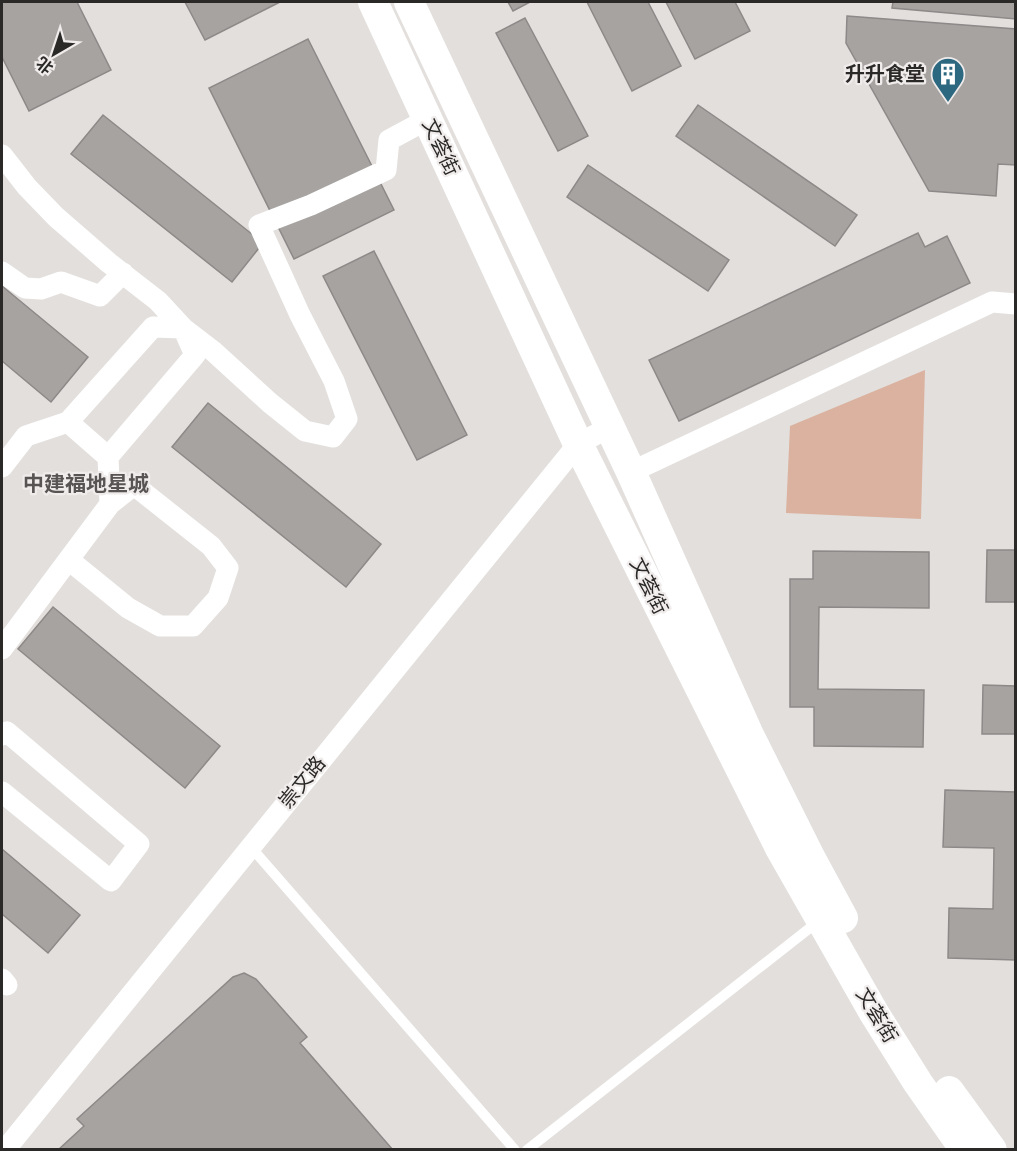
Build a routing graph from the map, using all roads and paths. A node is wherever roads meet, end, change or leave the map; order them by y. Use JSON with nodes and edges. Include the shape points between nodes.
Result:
{"nodes":[{"id":1,"x":373,"y":2,"type":"edge"},
{"id":2,"x":409,"y":2,"type":"edge"},
{"id":3,"x":428,"y":119,"type":"junction"},
{"id":4,"x":2,"y":155,"type":"edge"},
{"id":5,"x":2,"y":272,"type":"edge"},
{"id":6,"x":123,"y":273,"type":"junction"},
{"id":7,"x":1016,"y":304,"type":"edge"},
{"id":8,"x":183,"y":328,"type":"junction"},
{"id":9,"x":68,"y":422,"type":"junction"},
{"id":10,"x":610,"y":427,"type":"junction"},
{"id":11,"x":578,"y":444,"type":"junction"},
{"id":12,"x":108,"y":457,"type":"junction"},
{"id":13,"x":2,"y":467,"type":"edge"},
{"id":14,"x":632,"y":472,"type":"junction"},
{"id":15,"x":111,"y":504,"type":"junction"},
{"id":16,"x":69,"y":560,"type":"junction"},
{"id":17,"x":2,"y":649,"type":"edge"},
{"id":18,"x":2,"y":735,"type":"edge"},
{"id":19,"x":2,"y":792,"type":"edge"},
{"id":20,"x":250,"y":846,"type":"junction"},
{"id":21,"x":820,"y":919,"type":"junction"},
{"id":22,"x":5,"y":1149,"type":"edge"},
{"id":23,"x":515,"y":1149,"type":"edge"},
{"id":24,"x":527,"y":1149,"type":"edge"},
{"id":25,"x":964,"y":1149,"type":"edge"},
{"id":26,"x":992,"y":1149,"type":"edge"}],
"edges":[{"from":1,"to":3,"type":"main road","name":"文荟街"},
{"from":2,"to":10,"type":"main road","name":"文荟街"},
{"from":3,"to":8,"type":"street","via":[[389,140],[386,170],[259,225],[334,381],[346,419],[333,437],[305,431]]},
{"from":3,"to":11,"type":"main road","name":"文荟街"},
{"from":4,"to":6,"type":"street","via":[[56,218]]},
{"from":5,"to":6,"type":"street","via":[[25,288],[41,289],[61,282],[100,296]]},
{"from":6,"to":8,"type":"street","via":[[158,301]]},
{"from":7,"to":14,"type":"street","via":[[992,302]]},
{"from":8,"to":9,"type":"street","via":[[153,327]]},
{"from":8,"to":12,"type":"street","via":[[195,355]]},
{"from":9,"to":12,"type":"street"},
{"from":9,"to":13,"type":"street","via":[[26,436]]},
{"from":10,"to":11,"type":"street","name":"崇文路"},
{"from":10,"to":14,"type":"main road","name":"文荟街"},
{"from":11,"to":20,"type":"street","name":"崇文路"},
{"from":11,"to":21,"type":"main road","name":"文荟街","via":[[780,848]]},
{"from":12,"to":15,"type":"street"},
{"from":14,"to":26,"type":"main road","name":"文荟街","via":[[748,733],[811,859],[879,984]]},
{"from":15,"to":16,"type":"street"},
{"from":15,"to":16,"type":"street","via":[[134,485],[211,546],[228,568],[218,598],[193,626],[160,626],[128,608]]},
{"from":16,"to":17,"type":"street"},
{"from":18,"to":19,"type":"street","via":[[7,732],[139,844],[111,882]]},
{"from":20,"to":22,"type":"street","name":"崇文路"},
{"from":20,"to":23,"type":"lane"},
{"from":21,"to":24,"type":"lane"},
{"from":21,"to":25,"type":"main road","name":"文荟街","via":[[880,1023]]}]}
